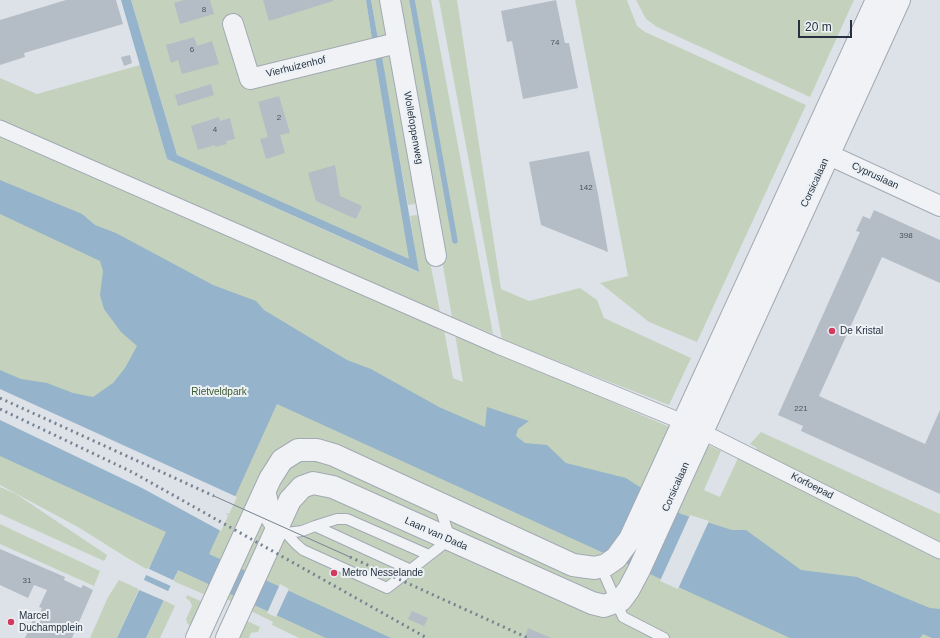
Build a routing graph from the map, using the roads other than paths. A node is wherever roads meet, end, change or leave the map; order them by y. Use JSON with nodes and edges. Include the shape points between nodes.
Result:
{"nodes":[{"id":1,"x":390,"y":0,"type":"edge"},
{"id":2,"x":878,"y":0,"type":"edge"},
{"id":3,"x":899,"y":0,"type":"edge"},
{"id":4,"x":233,"y":24,"type":"dead end"},
{"id":5,"x":385,"y":46,"type":"junction"},
{"id":6,"x":0,"y":128,"type":"edge"},
{"id":7,"x":819,"y":150,"type":"junction"},
{"id":8,"x":940,"y":206,"type":"edge"},
{"id":9,"x":436,"y":256,"type":"dead end"},
{"id":10,"x":692,"y":427,"type":"junction"},
{"id":11,"x":665,"y":486,"type":"junction"},
{"id":12,"x":265,"y":489,"type":"junction"},
{"id":13,"x":439,"y":504,"type":"junction"},
{"id":14,"x":315,"y":526,"type":"junction"},
{"id":15,"x":282,"y":531,"type":"junction"},
{"id":16,"x":450,"y":539,"type":"junction"},
{"id":17,"x":940,"y":551,"type":"edge"},
{"id":18,"x":429,"y":555,"type":"junction"},
{"id":19,"x":608,"y":563,"type":"junction"},
{"id":20,"x":411,"y":570,"type":"junction"},
{"id":21,"x":616,"y":602,"type":"junction"},
{"id":22,"x":196,"y":638,"type":"edge"},
{"id":23,"x":227,"y":638,"type":"edge"},
{"id":24,"x":664,"y":638,"type":"edge"}],
"edges":[{"from":1,"to":5,"type":"street","name":"Wollefoppenweg"},
{"from":2,"to":7,"type":"street","name":"Corsicalaan"},
{"from":3,"to":7,"type":"street","name":"Corsicalaan"},
{"from":4,"to":5,"type":"street","name":"Vierhuizenhof","via":[[250,79]]},
{"from":5,"to":9,"type":"street","name":"Wollefoppenweg"},
{"from":6,"to":10,"type":"street","name":"Korfoepad","via":[[498,346]]},
{"from":7,"to":8,"type":"street","name":"Cypruslaan"},
{"from":7,"to":10,"type":"street","name":"Corsicalaan"},
{"from":10,"to":11,"type":"street","name":"Corsicalaan"},
{"from":10,"to":17,"type":"street","name":"Korfoepad"},
{"from":11,"to":19,"type":"street","name":"Corsicalaan","via":[[626,546]]},
{"from":11,"to":21,"type":"street","name":"Corsicalaan","via":[[639,570],[625,595]]},
{"from":12,"to":13,"type":"street","via":[[282,460],[293,452],[310,450],[334,456]]},
{"from":12,"to":15,"type":"street","via":[[271,518]]},
{"from":12,"to":22,"type":"street"},
{"from":13,"to":16,"type":"lane"},
{"from":13,"to":19,"type":"street","via":[[573,565],[588,568]]},
{"from":14,"to":15,"type":"lane","via":[[302,531]]},
{"from":14,"to":18,"type":"lane","via":[[337,519],[347,519]]},
{"from":14,"to":20,"type":"lane"},
{"from":15,"to":16,"type":"street","name":"Laan van Dada","via":[[290,500],[297,490],[307,484],[319,483]]},
{"from":15,"to":20,"type":"lane","via":[[303,550],[387,588]]},
{"from":15,"to":23,"type":"street","name":"Laan van Dada","via":[[256,573]]},
{"from":16,"to":18,"type":"lane"},
{"from":16,"to":21,"type":"street","name":"Laan van Dada","via":[[592,603],[604,606]]},
{"from":18,"to":20,"type":"lane"},
{"from":19,"to":21,"type":"lane"},
{"from":21,"to":24,"type":"lane","via":[[625,619]]}]}
